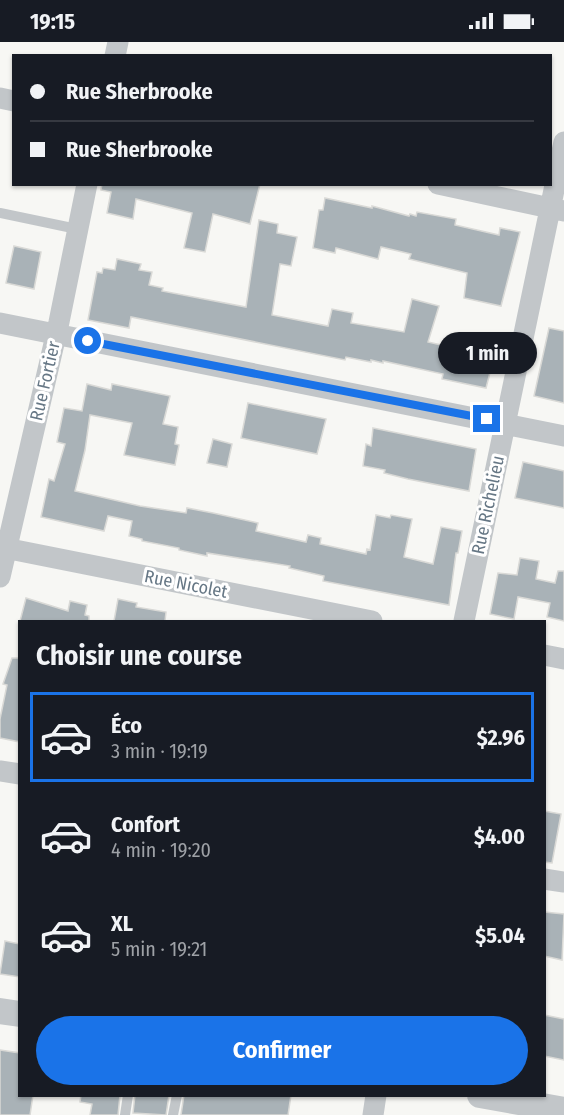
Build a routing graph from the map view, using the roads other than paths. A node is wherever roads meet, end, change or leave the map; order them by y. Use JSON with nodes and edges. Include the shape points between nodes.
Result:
{"nodes":[{"id":1,"x":564,"y":142,"type":"edge"},
{"id":2,"x":87,"y":186,"type":"edge"},
{"id":3,"x":448,"y":186,"type":"edge"},
{"id":4,"x":557,"y":209,"type":"edge"},
{"id":5,"x":0,"y":213,"type":"edge"},
{"id":6,"x":77,"y":229,"type":"junction"},
{"id":7,"x":0,"y":323,"type":"edge"},
{"id":8,"x":56,"y":334,"type":"junction"},
{"id":9,"x":504,"y":424,"type":"junction"},
{"id":10,"x":564,"y":436,"type":"edge"},
{"id":11,"x":3,"y":547,"type":"edge"},
{"id":12,"x":0,"y":577,"type":"edge"},
{"id":13,"x":367,"y":620,"type":"edge"},
{"id":14,"x":464,"y":620,"type":"edge"},
{"id":15,"x":546,"y":656,"type":"edge"},
{"id":16,"x":564,"y":659,"type":"edge"},
{"id":17,"x":0,"y":771,"type":"edge"},
{"id":18,"x":18,"y":774,"type":"edge"},
{"id":19,"x":546,"y":879,"type":"edge"},
{"id":20,"x":564,"y":882,"type":"edge"},
{"id":21,"x":0,"y":1011,"type":"edge"},
{"id":22,"x":18,"y":1014,"type":"edge"},
{"id":23,"x":128,"y":1097,"type":"edge"},
{"id":24,"x":177,"y":1097,"type":"edge"},
{"id":25,"x":376,"y":1097,"type":"edge"},
{"id":26,"x":491,"y":1097,"type":"edge"},
{"id":27,"x":564,"y":1110,"type":"edge"},
{"id":28,"x":125,"y":1115,"type":"edge"},
{"id":29,"x":173,"y":1115,"type":"edge"},
{"id":30,"x":373,"y":1115,"type":"edge"}],
"edges":[{"from":1,"to":4,"type":"street","name":"Rue Richelieu"},
{"from":2,"to":6,"type":"street","name":"Rue Fortier"},
{"from":3,"to":4,"type":"street"},
{"from":4,"to":9,"type":"street","name":"Rue Richelieu"},
{"from":5,"to":6,"type":"lane"},
{"from":6,"to":8,"type":"street","name":"Rue Fortier"},
{"from":7,"to":8,"type":"street"},
{"from":8,"to":9,"type":"street"},
{"from":8,"to":11,"type":"street","name":"Rue Fortier"},
{"from":9,"to":10,"type":"street"},
{"from":9,"to":14,"type":"street","name":"Rue Richelieu"},
{"from":11,"to":12,"type":"street","name":"Rue Fortier"},
{"from":11,"to":13,"type":"street","name":"Rue Nicolet"},
{"from":15,"to":16,"type":"street"},
{"from":17,"to":18,"type":"street"},
{"from":19,"to":20,"type":"street"},
{"from":21,"to":22,"type":"street"},
{"from":23,"to":28,"type":"lane"},
{"from":24,"to":29,"type":"lane"},
{"from":25,"to":30,"type":"street"},
{"from":26,"to":27,"type":"street"}]}
